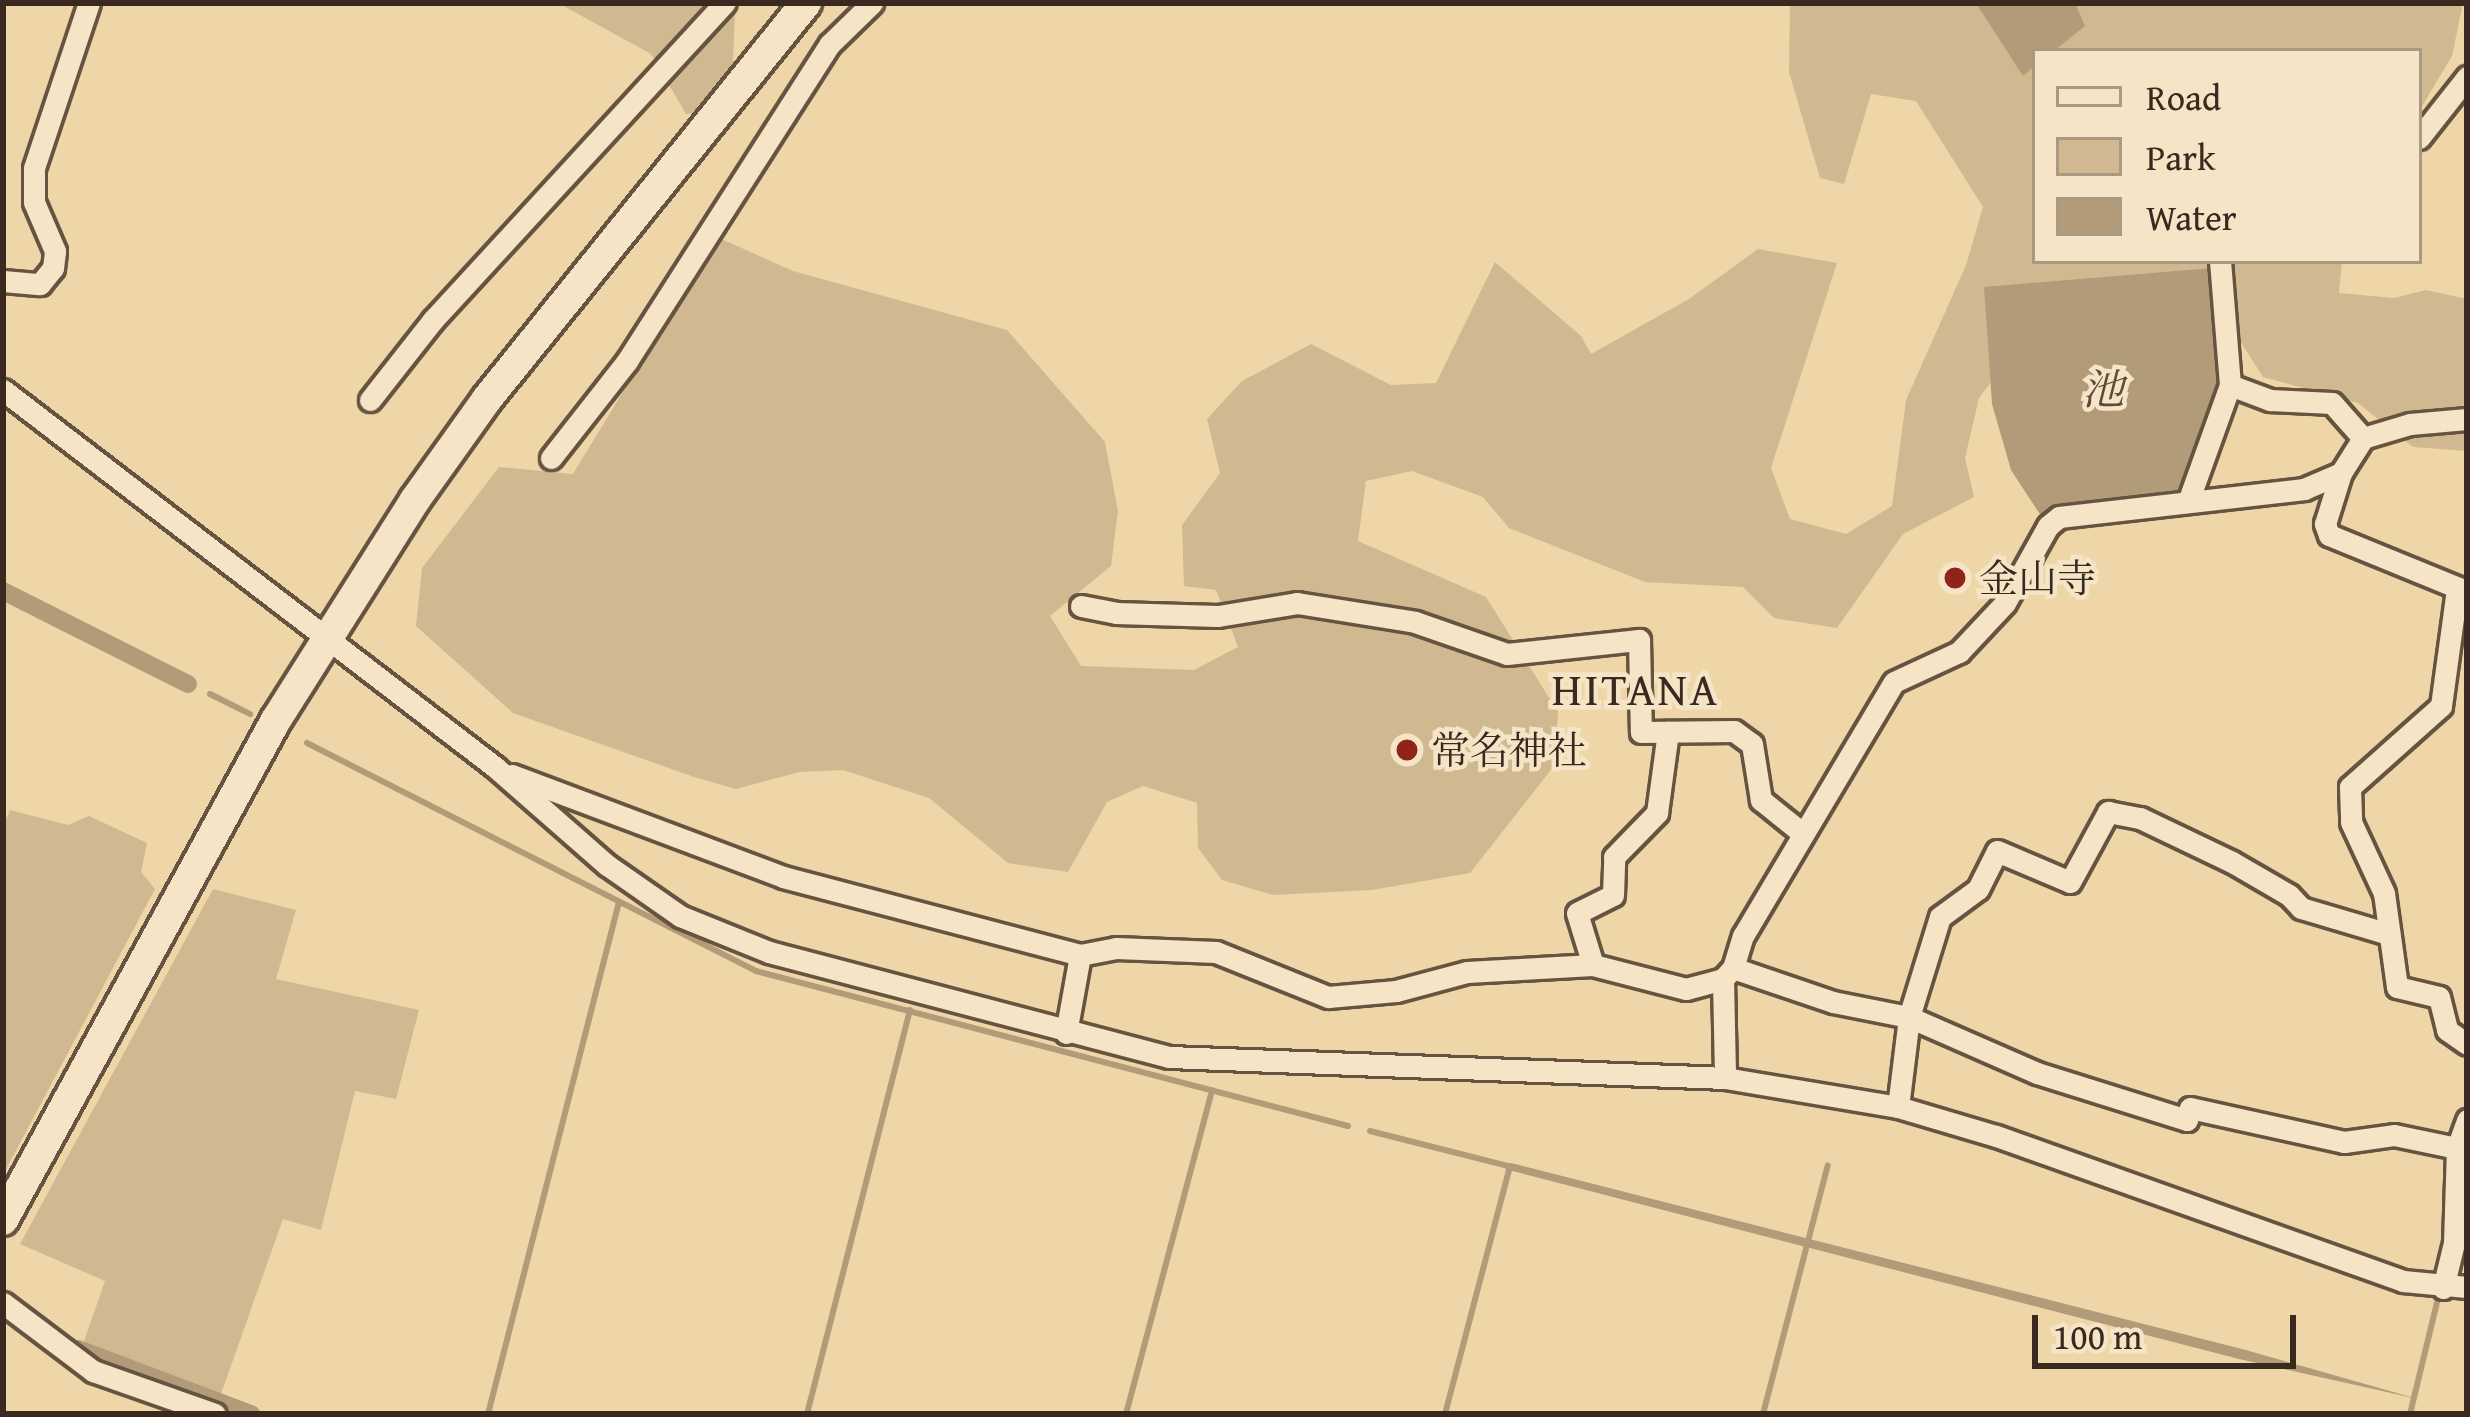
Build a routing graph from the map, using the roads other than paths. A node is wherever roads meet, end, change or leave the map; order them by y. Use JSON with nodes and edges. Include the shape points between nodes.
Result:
{"nodes":[{"id":1,"x":89,"y":3,"type":"edge"},
{"id":2,"x":725,"y":3,"type":"edge"},
{"id":3,"x":806,"y":3,"type":"edge"},
{"id":4,"x":872,"y":3,"type":"edge"},
{"id":5,"x":2467,"y":77,"type":"edge"},
{"id":6,"x":2422,"y":134,"type":"edge"},
{"id":7,"x":2220,"y":264,"type":"edge"},
{"id":8,"x":3,"y":281,"type":"edge"},
{"id":9,"x":2230,"y":385,"type":"junction"},
{"id":10,"x":3,"y":390,"type":"edge"},
{"id":11,"x":370,"y":400,"type":"dead end"},
{"id":12,"x":2467,"y":419,"type":"edge"},
{"id":13,"x":2363,"y":438,"type":"junction"},
{"id":14,"x":550,"y":458,"type":"dead end"},
{"id":15,"x":2341,"y":473,"type":"junction"},
{"id":16,"x":2188,"y":499,"type":"junction"},
{"id":17,"x":2462,"y":590,"type":"edge"},
{"id":18,"x":1081,"y":606,"type":"dead end"},
{"id":19,"x":327,"y":637,"type":"junction"},
{"id":20,"x":1668,"y":732,"type":"junction"},
{"id":21,"x":495,"y":767,"type":"junction"},
{"id":22,"x":1802,"y":833,"type":"junction"},
{"id":23,"x":2389,"y":934,"type":"junction"},
{"id":24,"x":1080,"y":955,"type":"junction"},
{"id":25,"x":1592,"y":965,"type":"junction"},
{"id":26,"x":1728,"y":973,"type":"junction"},
{"id":27,"x":1910,"y":1017,"type":"junction"},
{"id":28,"x":1066,"y":1033,"type":"junction"},
{"id":29,"x":2467,"y":1044,"type":"edge"},
{"id":30,"x":1725,"y":1078,"type":"junction"},
{"id":31,"x":1898,"y":1107,"type":"junction"},
{"id":32,"x":2467,"y":1120,"type":"edge"},
{"id":33,"x":2457,"y":1148,"type":"junction"},
{"id":34,"x":3,"y":1220,"type":"edge"},
{"id":35,"x":2467,"y":1287,"type":"edge"},
{"id":36,"x":2443,"y":1288,"type":"junction"},
{"id":37,"x":3,"y":1303,"type":"edge"},
{"id":38,"x":215,"y":1414,"type":"edge"}],
"edges":[{"from":1,"to":8,"type":"street","via":[[34,168],[34,202],[55,251],[53,268],[40,284]]},
{"from":2,"to":11,"type":"street","via":[[433,320]]},
{"from":3,"to":19,"type":"street","via":[[487,399]]},
{"from":4,"to":14,"type":"street","via":[[830,44],[627,361]]},
{"from":5,"to":6,"type":"street"},
{"from":7,"to":9,"type":"street"},
{"from":9,"to":13,"type":"street","via":[[2270,400],[2332,403]]},
{"from":9,"to":16,"type":"street"},
{"from":10,"to":19,"type":"street"},
{"from":12,"to":13,"type":"street"},
{"from":13,"to":15,"type":"street"},
{"from":15,"to":16,"type":"street","via":[[2304,489]]},
{"from":15,"to":17,"type":"street","via":[[2325,524],[2329,535]]},
{"from":16,"to":22,"type":"street","via":[[2059,517],[2048,526],[2005,603],[1959,652],[1894,682]]},
{"from":17,"to":23,"type":"street","via":[[2441,706],[2350,787],[2350,822],[2384,893]]},
{"from":18,"to":20,"type":"street","via":[[1218,616],[1297,603],[1415,622],[1507,654],[1639,640],[1641,732]]},
{"from":19,"to":21,"type":"street"},
{"from":19,"to":34,"type":"street"},
{"from":20,"to":22,"type":"street","via":[[1735,731],[1753,744],[1762,800]]},
{"from":20,"to":25,"type":"street","via":[[1657,813],[1614,857],[1613,895],[1577,913]]},
{"from":21,"to":24,"type":"street","via":[[783,877]]},
{"from":21,"to":28,"type":"street","via":[[607,865],[680,916],[769,952]]},
{"from":22,"to":26,"type":"street"},
{"from":23,"to":27,"type":"street","via":[[2301,908],[2232,862],[2140,818],[2108,812],[2070,882],[1997,851],[1978,889],[1940,917]]},
{"from":23,"to":29,"type":"street","via":[[2397,987],[2439,997],[2446,1030]]},
{"from":24,"to":25,"type":"street","via":[[1116,948],[1216,952],[1328,997],[1396,992],[1467,972]]},
{"from":24,"to":28,"type":"street"},
{"from":25,"to":26,"type":"street","via":[[1686,989]]},
{"from":26,"to":27,"type":"street"},
{"from":26,"to":30,"type":"street"},
{"from":27,"to":31,"type":"street"},
{"from":27,"to":33,"type":"street","via":[[2037,1073],[2187,1120],[2190,1108],[2344,1142],[2394,1136]]},
{"from":28,"to":30,"type":"street","via":[[1168,1057]]},
{"from":30,"to":31,"type":"street"},
{"from":31,"to":36,"type":"street"},
{"from":32,"to":33,"type":"street"},
{"from":33,"to":36,"type":"street","via":[[2454,1243]]},
{"from":35,"to":36,"type":"street"},
{"from":37,"to":38,"type":"street","via":[[93,1371]]}]}
